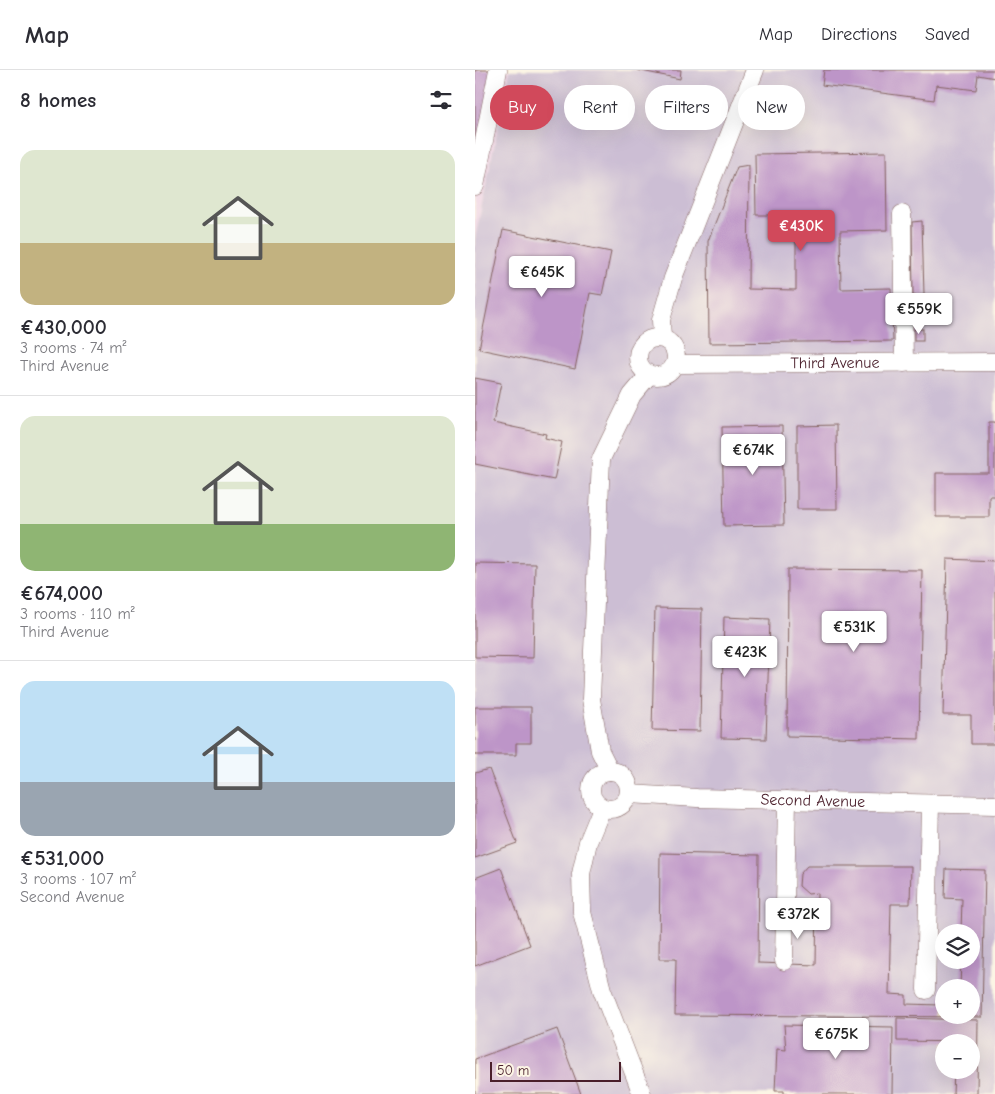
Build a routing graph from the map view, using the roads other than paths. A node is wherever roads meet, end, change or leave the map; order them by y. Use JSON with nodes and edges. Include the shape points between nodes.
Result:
{"nodes":[{"id":1,"x":498,"y":70,"type":"edge"},
{"id":2,"x":755,"y":70,"type":"edge"},
{"id":3,"x":475,"y":186,"type":"edge"},
{"id":4,"x":902,"y":214,"type":"dead end"},
{"id":5,"x":903,"y":306,"type":"junction"},
{"id":6,"x":937,"y":306,"type":"dead end"},
{"id":7,"x":662,"y":338,"type":"junction"},
{"id":8,"x":995,"y":362,"type":"edge"},
{"id":9,"x":904,"y":363,"type":"junction"},
{"id":10,"x":675,"y":364,"type":"junction"},
{"id":11,"x":649,"y":375,"type":"junction"},
{"id":12,"x":610,"y":771,"type":"junction"},
{"id":13,"x":629,"y":794,"type":"junction"},
{"id":14,"x":787,"y":800,"type":"junction"},
{"id":15,"x":930,"y":804,"type":"junction"},
{"id":16,"x":995,"y":805,"type":"edge"},
{"id":17,"x":602,"y":808,"type":"junction"},
{"id":18,"x":784,"y":961,"type":"dead end"},
{"id":19,"x":926,"y":990,"type":"dead end"},
{"id":20,"x":642,"y":1094,"type":"edge"}],
"edges":[{"from":1,"to":3,"type":"street"},
{"from":2,"to":7,"type":"street","via":[[673,278],[661,320]]},
{"from":4,"to":5,"type":"street"},
{"from":5,"to":6,"type":"street"},
{"from":5,"to":9,"type":"street"},
{"from":7,"to":10,"type":"street","via":[[676,351]]},
{"from":7,"to":11,"type":"street","via":[[649,339],[640,348],[640,366]]},
{"from":8,"to":9,"type":"street","name":"Third Avenue"},
{"from":9,"to":10,"type":"street","name":"Third Avenue"},
{"from":10,"to":11,"type":"street","via":[[672,370],[661,376]]},
{"from":11,"to":12,"type":"street","via":[[632,395],[601,459],[591,699],[600,751]]},
{"from":12,"to":13,"type":"street","via":[[625,778]]},
{"from":12,"to":17,"type":"street","via":[[598,775],[591,786],[593,799]]},
{"from":13,"to":14,"type":"street","name":"Second Avenue"},
{"from":13,"to":17,"type":"street","via":[[619,808]]},
{"from":14,"to":15,"type":"street","name":"Second Avenue"},
{"from":14,"to":18,"type":"street"},
{"from":15,"to":16,"type":"street","name":"Second Avenue"},
{"from":15,"to":19,"type":"street"},
{"from":17,"to":20,"type":"street","via":[[588,842],[581,874],[582,912],[602,990]]}]}
